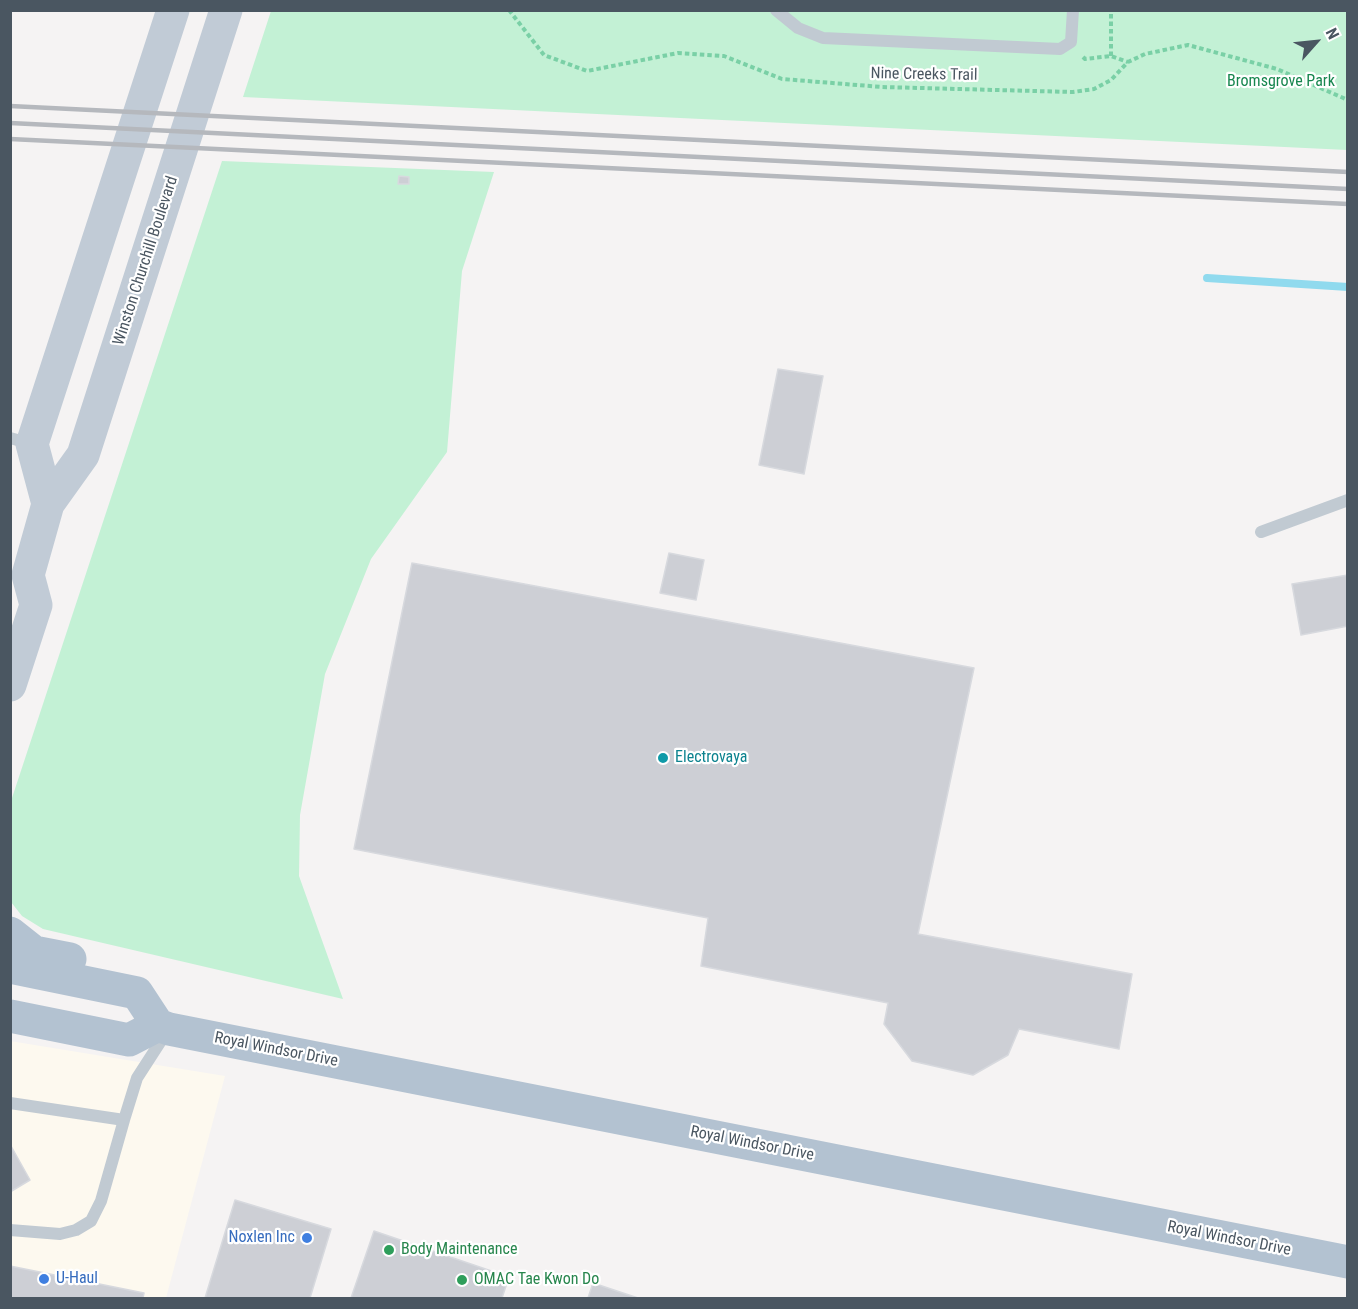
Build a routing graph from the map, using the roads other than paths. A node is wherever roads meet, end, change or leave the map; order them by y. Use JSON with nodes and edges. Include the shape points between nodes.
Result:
{"nodes":[{"id":1,"x":173,"y":10,"type":"edge"},
{"id":2,"x":226,"y":10,"type":"edge"},
{"id":3,"x":776,"y":10,"type":"edge"},
{"id":4,"x":1073,"y":10,"type":"edge"},
{"id":5,"x":21,"y":441,"type":"edge"},
{"id":6,"x":1347,"y":500,"type":"edge"},
{"id":7,"x":48,"y":504,"type":"junction"},
{"id":8,"x":1261,"y":532,"type":"dead end"},
{"id":9,"x":19,"y":577,"type":"edge"},
{"id":10,"x":10,"y":685,"type":"edge"},
{"id":11,"x":10,"y":933,"type":"edge"},
{"id":12,"x":10,"y":967,"type":"edge"},
{"id":13,"x":123,"y":990,"type":"junction"},
{"id":14,"x":10,"y":1016,"type":"edge"},
{"id":15,"x":163,"y":1027,"type":"junction"},
{"id":16,"x":10,"y":1103,"type":"edge"},
{"id":17,"x":124,"y":1119,"type":"junction"},
{"id":18,"x":10,"y":1230,"type":"edge"},
{"id":19,"x":1347,"y":1262,"type":"edge"}],
"edges":[{"from":1,"to":5,"type":"main road"},
{"from":2,"to":7,"type":"main road","name":"Winston Churchill Boulevard","via":[[83,455]]},
{"from":3,"to":4,"type":"lane","via":[[798,28],[823,38],[1060,49],[1071,42]]},
{"from":5,"to":7,"type":"main road"},
{"from":6,"to":8,"type":"lane"},
{"from":7,"to":9,"type":"main road","name":"Winston Churchill Boulevard"},
{"from":9,"to":10,"type":"main road","name":"Winston Churchill Boulevard","via":[[36,605]]},
{"from":11,"to":13,"type":"main road","via":[[34,952],[101,966]]},
{"from":12,"to":13,"type":"main road"},
{"from":13,"to":15,"type":"main road","via":[[137,993]]},
{"from":14,"to":15,"type":"main road","via":[[129,1040]]},
{"from":15,"to":17,"type":"lane","via":[[137,1078]]},
{"from":15,"to":19,"type":"main road","name":"Royal Windsor Drive"},
{"from":16,"to":17,"type":"lane"},
{"from":17,"to":18,"type":"lane","via":[[91,1221],[60,1234]]}]}
